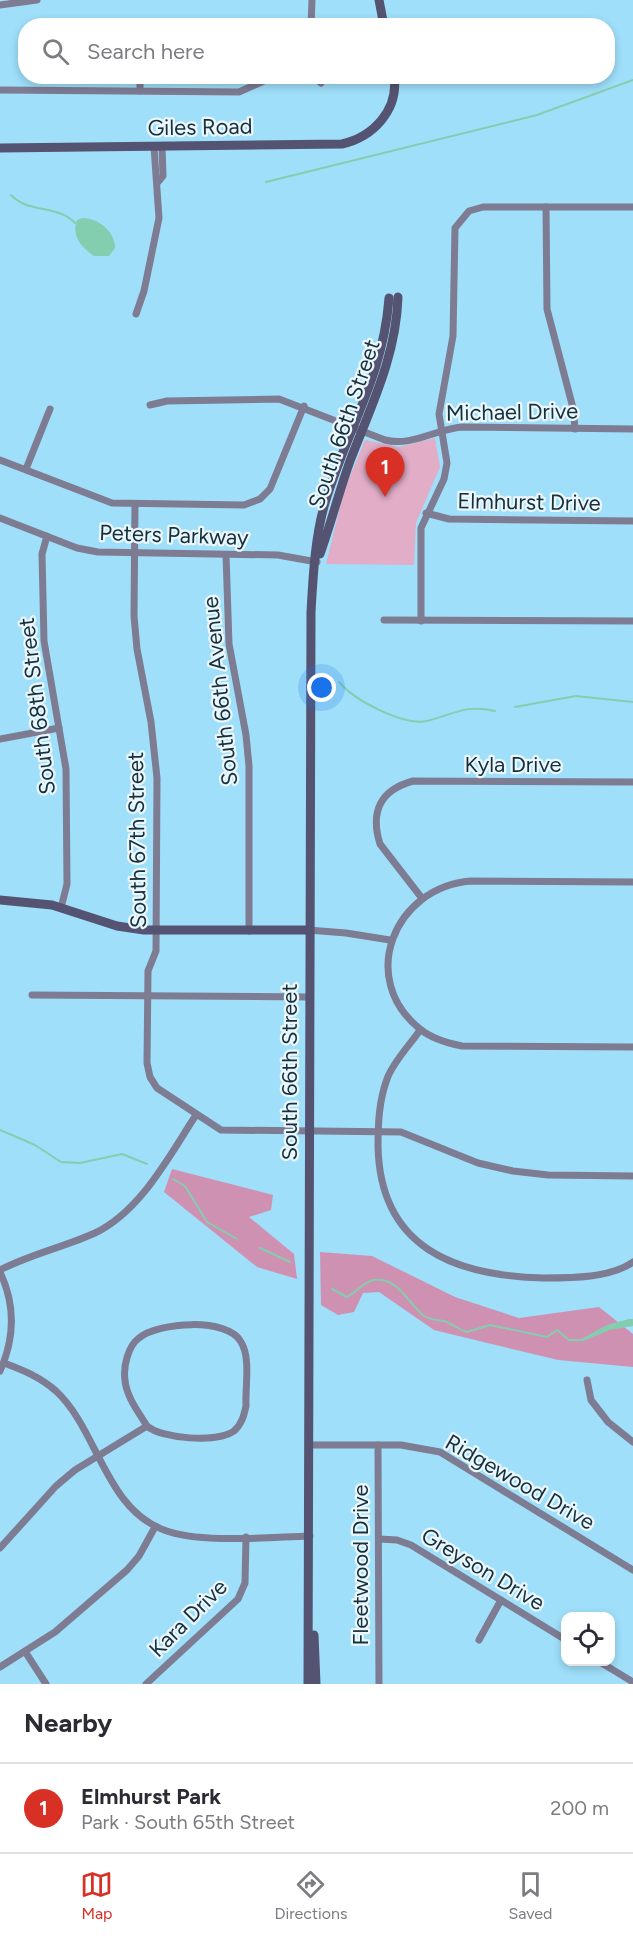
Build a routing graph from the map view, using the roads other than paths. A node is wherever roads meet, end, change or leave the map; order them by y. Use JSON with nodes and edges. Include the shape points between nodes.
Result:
{"nodes":[{"id":1,"x":36,"y":0,"type":"edge"},
{"id":2,"x":312,"y":0,"type":"edge"},
{"id":3,"x":379,"y":0,"type":"edge"},
{"id":4,"x":0,"y":5,"type":"edge"},
{"id":5,"x":311,"y":18,"type":"edge"},
{"id":6,"x":382,"y":18,"type":"edge"},
{"id":7,"x":140,"y":84,"type":"edge"},
{"id":8,"x":257,"y":84,"type":"edge"},
{"id":9,"x":394,"y":84,"type":"edge"},
{"id":10,"x":0,"y":90,"type":"edge"},
{"id":11,"x":140,"y":92,"type":"junction"},
{"id":12,"x":158,"y":146,"type":"junction"},
{"id":13,"x":0,"y":148,"type":"edge"},
{"id":14,"x":546,"y":207,"type":"junction"},
{"id":15,"x":633,"y":207,"type":"edge"},
{"id":16,"x":393,"y":298,"type":"dead end"},
{"id":17,"x":136,"y":314,"type":"dead end"},
{"id":18,"x":150,"y":405,"type":"dead end"},
{"id":19,"x":304,"y":406,"type":"junction"},
{"id":20,"x":50,"y":409,"type":"dead end"},
{"id":21,"x":358,"y":429,"type":"junction"},
{"id":22,"x":441,"y":429,"type":"junction"},
{"id":23,"x":575,"y":429,"type":"junction"},
{"id":24,"x":633,"y":429,"type":"edge"},
{"id":25,"x":0,"y":460,"type":"edge"},
{"id":26,"x":26,"y":469,"type":"junction"},
{"id":27,"x":135,"y":504,"type":"junction"},
{"id":28,"x":426,"y":513,"type":"junction"},
{"id":29,"x":0,"y":518,"type":"edge"},
{"id":30,"x":633,"y":521,"type":"edge"},
{"id":31,"x":47,"y":536,"type":"junction"},
{"id":32,"x":134,"y":554,"type":"junction"},
{"id":33,"x":226,"y":555,"type":"junction"},
{"id":34,"x":317,"y":562,"type":"junction"},
{"id":35,"x":384,"y":620,"type":"dead end"},
{"id":36,"x":421,"y":621,"type":"junction"},
{"id":37,"x":633,"y":621,"type":"edge"},
{"id":38,"x":59,"y":728,"type":"junction"},
{"id":39,"x":0,"y":739,"type":"edge"},
{"id":40,"x":633,"y":782,"type":"edge"},
{"id":41,"x":633,"y":882,"type":"edge"},
{"id":42,"x":421,"y":897,"type":"junction"},
{"id":43,"x":0,"y":900,"type":"edge"},
{"id":44,"x":61,"y":908,"type":"junction"},
{"id":45,"x":157,"y":930,"type":"junction"},
{"id":46,"x":308,"y":930,"type":"junction"},
{"id":47,"x":249,"y":931,"type":"junction"},
{"id":48,"x":390,"y":940,"type":"junction"},
{"id":49,"x":32,"y":994,"type":"dead end"},
{"id":50,"x":148,"y":995,"type":"junction"},
{"id":51,"x":308,"y":997,"type":"junction"},
{"id":52,"x":420,"y":1030,"type":"junction"},
{"id":53,"x":633,"y":1047,"type":"edge"},
{"id":54,"x":196,"y":1115,"type":"junction"},
{"id":55,"x":378,"y":1130,"type":"junction"},
{"id":56,"x":308,"y":1131,"type":"junction"},
{"id":57,"x":633,"y":1176,"type":"edge"},
{"id":58,"x":633,"y":1262,"type":"edge"},
{"id":59,"x":0,"y":1271,"type":"edge"},
{"id":60,"x":3,"y":1363,"type":"junction"},
{"id":61,"x":0,"y":1371,"type":"edge"},
{"id":62,"x":587,"y":1380,"type":"dead end"},
{"id":63,"x":147,"y":1426,"type":"junction"},
{"id":64,"x":633,"y":1442,"type":"edge"},
{"id":65,"x":309,"y":1445,"type":"junction"},
{"id":66,"x":378,"y":1445,"type":"junction"},
{"id":67,"x":98,"y":1455,"type":"junction"},
{"id":68,"x":155,"y":1527,"type":"junction"},
{"id":69,"x":310,"y":1536,"type":"junction"},
{"id":70,"x":246,"y":1537,"type":"junction"},
{"id":71,"x":379,"y":1539,"type":"junction"},
{"id":72,"x":0,"y":1548,"type":"edge"},
{"id":73,"x":633,"y":1570,"type":"edge"},
{"id":74,"x":310,"y":1583,"type":"junction"},
{"id":75,"x":501,"y":1600,"type":"junction"},
{"id":76,"x":561,"y":1637,"type":"edge"},
{"id":77,"x":479,"y":1640,"type":"dead end"},
{"id":78,"x":26,"y":1653,"type":"junction"},
{"id":79,"x":607,"y":1666,"type":"edge"},
{"id":80,"x":0,"y":1667,"type":"edge"},
{"id":81,"x":633,"y":1682,"type":"edge"},
{"id":82,"x":46,"y":1684,"type":"edge"},
{"id":83,"x":146,"y":1684,"type":"edge"},
{"id":84,"x":308,"y":1684,"type":"edge"},
{"id":85,"x":316,"y":1684,"type":"edge"},
{"id":86,"x":379,"y":1684,"type":"edge"}],
"edges":[{"from":1,"to":4,"type":"street"},
{"from":2,"to":5,"type":"street"},
{"from":3,"to":6,"type":"street"},
{"from":7,"to":11,"type":"street"},
{"from":8,"to":11,"type":"street","via":[[239,92]]},
{"from":9,"to":12,"type":"street","name":"Giles Road","via":[[388,111],[368,135],[342,144]]},
{"from":10,"to":11,"type":"street"},
{"from":12,"to":13,"type":"street","name":"Giles Road"},
{"from":12,"to":17,"type":"street","via":[[154,177],[158,182],[159,218]]},
{"from":14,"to":15,"type":"street"},
{"from":14,"to":22,"type":"street","via":[[483,207],[469,211],[459,220],[453,239],[453,336],[439,414]]},
{"from":14,"to":23,"type":"street","via":[[547,309]]},
{"from":16,"to":21,"type":"street","name":"South 66th Street","via":[[395,333],[387,369]]},
{"from":18,"to":19,"type":"street","name":"Michael Drive","via":[[264,397]]},
{"from":19,"to":21,"type":"street","name":"Michael Drive"},
{"from":19,"to":27,"type":"street","via":[[272,484],[260,499],[244,504]]},
{"from":20,"to":26,"type":"street"},
{"from":21,"to":22,"type":"street","name":"Michael Drive","via":[[397,442]]},
{"from":21,"to":34,"type":"street","name":"South 66th Street"},
{"from":22,"to":23,"type":"street","name":"Michael Drive"},
{"from":22,"to":28,"type":"street","via":[[447,454],[446,472]]},
{"from":23,"to":24,"type":"street","name":"Michael Drive"},
{"from":25,"to":26,"type":"street"},
{"from":26,"to":27,"type":"street","via":[[112,503]]},
{"from":27,"to":32,"type":"street","name":"South 67th Street"},
{"from":28,"to":30,"type":"street","name":"Elmhurst Drive","via":[[449,519]]},
{"from":28,"to":36,"type":"street","via":[[421,535]]},
{"from":29,"to":31,"type":"street","name":"Peters Parkway"},
{"from":31,"to":32,"type":"street","name":"Peters Parkway","via":[[98,552]]},
{"from":31,"to":38,"type":"street","name":"South 68th Street","via":[[42,554],[44,642]]},
{"from":32,"to":33,"type":"street","name":"Peters Parkway"},
{"from":32,"to":45,"type":"street","name":"South 67th Street","via":[[137,649],[157,767]]},
{"from":33,"to":34,"type":"street","name":"Peters Parkway","via":[[278,555]]},
{"from":33,"to":47,"type":"street","name":"South 66th Avenue","via":[[229,644],[249,766]]},
{"from":34,"to":46,"type":"street","name":"South 66th Street","via":[[309,662]]},
{"from":35,"to":36,"type":"street"},
{"from":36,"to":37,"type":"street"},
{"from":38,"to":39,"type":"street"},
{"from":38,"to":44,"type":"street","name":"South 68th Street","via":[[66,769],[67,884]]},
{"from":40,"to":42,"type":"street","name":"Kyla Drive","via":[[413,781],[394,788],[378,805],[377,834],[380,844]]},
{"from":41,"to":42,"type":"street","via":[[463,882]]},
{"from":42,"to":48,"type":"street"},
{"from":43,"to":44,"type":"street"},
{"from":44,"to":45,"type":"street","via":[[117,926]]},
{"from":45,"to":47,"type":"street"},
{"from":45,"to":50,"type":"street","name":"South 67th Street","via":[[156,951],[148,971]]},
{"from":46,"to":47,"type":"street"},
{"from":46,"to":48,"type":"street"},
{"from":46,"to":51,"type":"street","name":"South 66th Street"},
{"from":48,"to":52,"type":"street","via":[[391,985],[399,1003]]},
{"from":49,"to":50,"type":"street"},
{"from":50,"to":51,"type":"street"},
{"from":50,"to":54,"type":"street","name":"South 67th Street","via":[[150,1077],[157,1088]]},
{"from":51,"to":56,"type":"street","name":"South 66th Street"},
{"from":52,"to":53,"type":"street","via":[[442,1042],[462,1046]]},
{"from":52,"to":55,"type":"street","via":[[388,1076]]},
{"from":54,"to":56,"type":"street","name":"South 67th Street","via":[[221,1130]]},
{"from":54,"to":59,"type":"street","via":[[138,1199],[120,1217],[95,1233],[30,1255]]},
{"from":55,"to":56,"type":"street","name":"South 67th Street"},
{"from":55,"to":57,"type":"street","name":"South 67th Street","via":[[400,1132],[478,1163],[513,1171]]},
{"from":55,"to":58,"type":"street","via":[[379,1174],[389,1206],[408,1233],[438,1257],[470,1269],[517,1277],[606,1273]]},
{"from":56,"to":65,"type":"street","name":"South 66th Street"},
{"from":59,"to":60,"type":"street","via":[[12,1317]]},
{"from":60,"to":61,"type":"street"},
{"from":60,"to":67,"type":"street","via":[[35,1375],[56,1391]]},
{"from":62,"to":64,"type":"street","via":[[591,1400],[608,1422]]},
{"from":63,"to":63,"type":"street","via":[[166,1435],[215,1438],[234,1430],[244,1414],[245,1352],[233,1332],[214,1326],[167,1327],[146,1333],[131,1345],[124,1378]]},
{"from":63,"to":67,"type":"street"},
{"from":65,"to":66,"type":"street","name":"Ridgewood Drive"},
{"from":65,"to":69,"type":"street","name":"South 66th Street"},
{"from":66,"to":71,"type":"street","name":"Fleetwood Drive"},
{"from":66,"to":73,"type":"street","name":"Ridgewood Drive","via":[[419,1446],[440,1452]]},
{"from":67,"to":68,"type":"street","via":[[130,1506]]},
{"from":67,"to":72,"type":"street","via":[[56,1486]]},
{"from":68,"to":70,"type":"street","via":[[186,1536]]},
{"from":68,"to":78,"type":"street","via":[[127,1570]]},
{"from":69,"to":70,"type":"street"},
{"from":69,"to":74,"type":"street","name":"South 66th Street"},
{"from":70,"to":83,"type":"street","name":"Kara Drive","via":[[245,1583],[238,1599]]},
{"from":71,"to":75,"type":"street","name":"Greyson Drive","via":[[411,1545]]},
{"from":71,"to":86,"type":"street","name":"Fleetwood Drive"},
{"from":74,"to":84,"type":"street","name":"South 66th Street"},
{"from":74,"to":85,"type":"street","name":"South 66th Street"},
{"from":75,"to":76,"type":"street","name":"Greyson Drive"},
{"from":75,"to":77,"type":"street"},
{"from":78,"to":80,"type":"street"},
{"from":78,"to":82,"type":"street"},
{"from":79,"to":81,"type":"street"}]}
